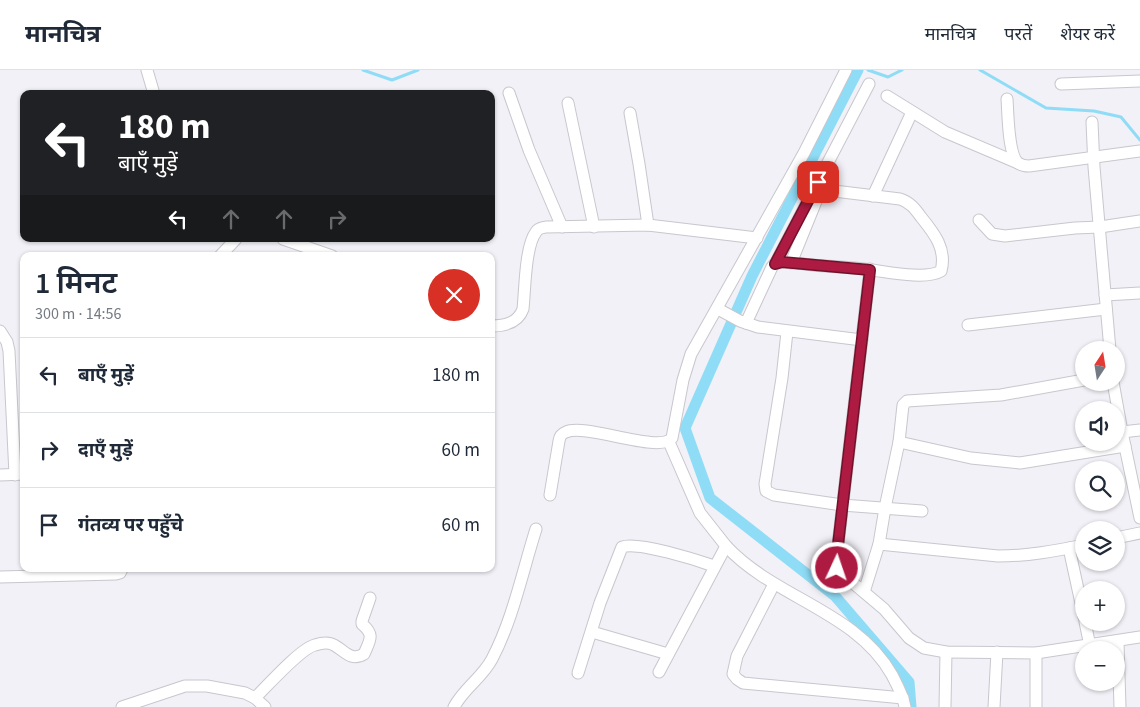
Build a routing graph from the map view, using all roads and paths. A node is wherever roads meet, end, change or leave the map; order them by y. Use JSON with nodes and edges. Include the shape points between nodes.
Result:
{"nodes":[{"id":1,"x":147,"y":70,"type":"edge"},
{"id":2,"x":846,"y":70,"type":"edge"},
{"id":3,"x":1140,"y":81,"type":"edge"},
{"id":4,"x":869,"y":84,"type":"dead end"},
{"id":5,"x":1061,"y":84,"type":"dead end"},
{"id":6,"x":153,"y":90,"type":"edge"},
{"id":7,"x":508,"y":93,"type":"dead end"},
{"id":8,"x":887,"y":96,"type":"dead end"},
{"id":9,"x":1007,"y":98,"type":"dead end"},
{"id":10,"x":568,"y":103,"type":"dead end"},
{"id":11,"x":912,"y":112,"type":"junction"},
{"id":12,"x":630,"y":113,"type":"dead end"},
{"id":13,"x":1092,"y":122,"type":"dead end"},
{"id":14,"x":1140,"y":151,"type":"edge"},
{"id":15,"x":1094,"y":157,"type":"junction"},
{"id":16,"x":1018,"y":163,"type":"junction"},
{"id":17,"x":873,"y":196,"type":"junction"},
{"id":18,"x":979,"y":220,"type":"dead end"},
{"id":19,"x":1140,"y":221,"type":"edge"},
{"id":20,"x":648,"y":225,"type":"junction"},
{"id":21,"x":594,"y":226,"type":"junction"},
{"id":22,"x":562,"y":227,"type":"junction"},
{"id":23,"x":1100,"y":227,"type":"junction"},
{"id":24,"x":758,"y":238,"type":"junction"},
{"id":25,"x":233,"y":242,"type":"edge"},
{"id":26,"x":292,"y":242,"type":"edge"},
{"id":27,"x":224,"y":252,"type":"edge"},
{"id":28,"x":320,"y":252,"type":"edge"},
{"id":29,"x":791,"y":263,"type":"junction"},
{"id":30,"x":775,"y":264,"type":"junction"},
{"id":31,"x":870,"y":270,"type":"junction"},
{"id":32,"x":1140,"y":293,"type":"edge"},
{"id":33,"x":1105,"y":295,"type":"junction"},
{"id":34,"x":1106,"y":309,"type":"junction"},
{"id":35,"x":721,"y":311,"type":"junction"},
{"id":36,"x":743,"y":322,"type":"junction"},
{"id":37,"x":495,"y":326,"type":"edge"},
{"id":38,"x":968,"y":326,"type":"dead end"},
{"id":39,"x":0,"y":331,"type":"edge"},
{"id":40,"x":787,"y":332,"type":"junction"},
{"id":41,"x":862,"y":340,"type":"junction"},
{"id":42,"x":1109,"y":341,"type":"edge"},
{"id":43,"x":1075,"y":382,"type":"edge"},
{"id":44,"x":1140,"y":430,"type":"edge"},
{"id":45,"x":1125,"y":432,"type":"edge"},
{"id":46,"x":669,"y":442,"type":"junction"},
{"id":47,"x":899,"y":442,"type":"junction"},
{"id":48,"x":1125,"y":446,"type":"edge"},
{"id":49,"x":1094,"y":451,"type":"edge"},
{"id":50,"x":0,"y":475,"type":"edge"},
{"id":51,"x":19,"y":475,"type":"edge"},
{"id":52,"x":550,"y":495,"type":"dead end"},
{"id":53,"x":1138,"y":503,"type":"edge"},
{"id":54,"x":842,"y":505,"type":"junction"},
{"id":55,"x":884,"y":508,"type":"junction"},
{"id":56,"x":922,"y":511,"type":"dead end"},
{"id":57,"x":1140,"y":518,"type":"edge"},
{"id":58,"x":536,"y":529,"type":"dead end"},
{"id":59,"x":1140,"y":533,"type":"edge"},
{"id":60,"x":1125,"y":536,"type":"edge"},
{"id":61,"x":879,"y":544,"type":"junction"},
{"id":62,"x":726,"y":546,"type":"junction"},
{"id":63,"x":1075,"y":547,"type":"edge"},
{"id":64,"x":1069,"y":548,"type":"junction"},
{"id":65,"x":714,"y":566,"type":"junction"},
{"id":66,"x":120,"y":572,"type":"edge"},
{"id":67,"x":0,"y":577,"type":"edge"},
{"id":68,"x":1076,"y":581,"type":"edge"},
{"id":69,"x":774,"y":584,"type":"junction"},
{"id":70,"x":864,"y":592,"type":"junction"},
{"id":71,"x":370,"y":598,"type":"dead end"},
{"id":72,"x":592,"y":632,"type":"junction"},
{"id":73,"x":1140,"y":638,"type":"edge"},
{"id":74,"x":1124,"y":641,"type":"edge"},
{"id":75,"x":1075,"y":648,"type":"edge"},
{"id":76,"x":946,"y":652,"type":"junction"},
{"id":77,"x":997,"y":652,"type":"junction"},
{"id":78,"x":668,"y":654,"type":"junction"},
{"id":79,"x":1036,"y":654,"type":"junction"},
{"id":80,"x":659,"y":672,"type":"dead end"},
{"id":81,"x":578,"y":673,"type":"dead end"},
{"id":82,"x":1120,"y":691,"type":"edge"},
{"id":83,"x":255,"y":698,"type":"junction"},
{"id":84,"x":904,"y":702,"type":"edge"},
{"id":85,"x":122,"y":707,"type":"edge"},
{"id":86,"x":265,"y":707,"type":"edge"},
{"id":87,"x":454,"y":707,"type":"edge"},
{"id":88,"x":945,"y":707,"type":"edge"},
{"id":89,"x":994,"y":707,"type":"edge"},
{"id":90,"x":1036,"y":707,"type":"edge"},
{"id":91,"x":1120,"y":707,"type":"edge"}],
"edges":[{"from":1,"to":6,"type":"street"},
{"from":2,"to":24,"type":"street"},
{"from":3,"to":5,"type":"street"},
{"from":4,"to":30,"type":"street"},
{"from":7,"to":22,"type":"street"},
{"from":8,"to":11,"type":"street"},
{"from":9,"to":16,"type":"street","via":[[1012,154]]},
{"from":10,"to":21,"type":"street"},
{"from":11,"to":16,"type":"street","via":[[962,140]]},
{"from":11,"to":17,"type":"street"},
{"from":12,"to":20,"type":"street"},
{"from":13,"to":15,"type":"street"},
{"from":14,"to":15,"type":"street"},
{"from":15,"to":16,"type":"street","via":[[1029,166]]},
{"from":15,"to":23,"type":"street"},
{"from":17,"to":29,"type":"street","via":[[822,191]]},
{"from":17,"to":31,"type":"street","via":[[910,203],[938,238],[943,259],[940,271],[931,274]]},
{"from":18,"to":23,"type":"street","via":[[992,234],[1005,236]]},
{"from":19,"to":23,"type":"street"},
{"from":20,"to":21,"type":"street"},
{"from":20,"to":24,"type":"street"},
{"from":21,"to":22,"type":"street"},
{"from":22,"to":37,"type":"street","via":[[546,227],[535,233],[529,251],[521,314],[515,321]]},
{"from":23,"to":33,"type":"street"},
{"from":24,"to":35,"type":"street"},
{"from":25,"to":27,"type":"street"},
{"from":26,"to":28,"type":"street"},
{"from":29,"to":30,"type":"street"},
{"from":29,"to":31,"type":"street"},
{"from":30,"to":36,"type":"street"},
{"from":31,"to":41,"type":"street"},
{"from":32,"to":33,"type":"street"},
{"from":33,"to":34,"type":"street"},
{"from":34,"to":38,"type":"street"},
{"from":34,"to":42,"type":"street"},
{"from":35,"to":36,"type":"street"},
{"from":35,"to":46,"type":"street","via":[[691,354]]},
{"from":36,"to":40,"type":"street"},
{"from":39,"to":51,"type":"street","via":[[9,351]]},
{"from":40,"to":41,"type":"street"},
{"from":40,"to":54,"type":"street","via":[[766,491]]},
{"from":41,"to":54,"type":"street"},
{"from":43,"to":47,"type":"street","via":[[1001,395],[907,401],[903,405]]},
{"from":44,"to":45,"type":"street"},
{"from":46,"to":52,"type":"street","via":[[647,442],[577,430],[564,432],[559,441]]},
{"from":46,"to":62,"type":"street","via":[[700,513]]},
{"from":47,"to":49,"type":"street","via":[[971,458],[1020,463]]},
{"from":47,"to":55,"type":"street"},
{"from":48,"to":53,"type":"street"},
{"from":50,"to":51,"type":"street"},
{"from":53,"to":57,"type":"street"},
{"from":54,"to":55,"type":"street"},
{"from":54,"to":70,"type":"street","via":[[837,568]]},
{"from":55,"to":56,"type":"street"},
{"from":55,"to":61,"type":"street"},
{"from":58,"to":87,"type":"street","via":[[503,636],[486,670],[460,696]]},
{"from":59,"to":60,"type":"street"},
{"from":61,"to":64,"type":"street","via":[[998,556],[1031,555]]},
{"from":61,"to":70,"type":"street"},
{"from":62,"to":65,"type":"street"},
{"from":62,"to":69,"type":"street"},
{"from":63,"to":64,"type":"street"},
{"from":64,"to":68,"type":"street"},
{"from":65,"to":72,"type":"street","via":[[631,545],[622,548]]},
{"from":65,"to":78,"type":"street"},
{"from":66,"to":67,"type":"street"},
{"from":69,"to":84,"type":"street","via":[[827,613],[862,638],[885,662]]},
{"from":69,"to":84,"type":"street","via":[[737,656],[733,674],[737,679],[743,683]]},
{"from":70,"to":76,"type":"street","via":[[916,644]]},
{"from":71,"to":83,"type":"street","via":[[362,621],[371,635],[364,654],[349,656],[328,643],[308,647]]},
{"from":72,"to":78,"type":"street"},
{"from":72,"to":81,"type":"street"},
{"from":73,"to":74,"type":"street"},
{"from":75,"to":79,"type":"street"},
{"from":76,"to":77,"type":"street"},
{"from":76,"to":88,"type":"street"},
{"from":77,"to":79,"type":"street"},
{"from":77,"to":89,"type":"street"},
{"from":78,"to":80,"type":"street"},
{"from":79,"to":90,"type":"street"},
{"from":82,"to":91,"type":"street"},
{"from":83,"to":85,"type":"street","via":[[207,686],[185,686]]},
{"from":83,"to":86,"type":"street"}]}
